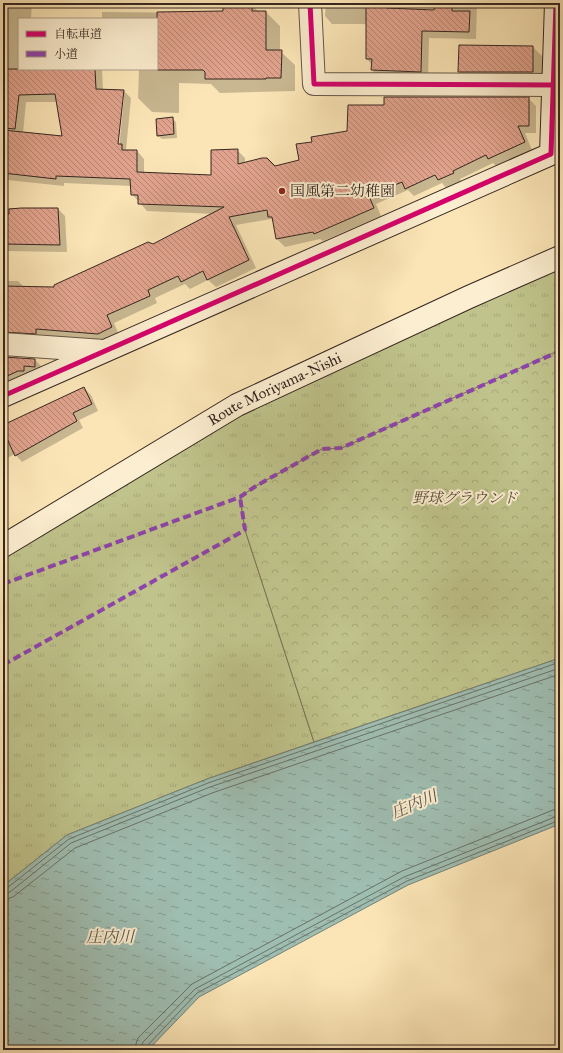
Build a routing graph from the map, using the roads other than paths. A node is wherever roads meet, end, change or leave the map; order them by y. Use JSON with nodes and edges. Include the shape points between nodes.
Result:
{"nodes":[{"id":1,"x":310,"y":3,"type":"edge"},
{"id":2,"x":556,"y":3,"type":"edge"},
{"id":3,"x":557,"y":84,"type":"edge"},
{"id":4,"x":560,"y":257,"type":"edge"},
{"id":5,"x":3,"y":344,"type":"edge"},
{"id":6,"x":104,"y":351,"type":"junction"},
{"id":7,"x":3,"y":396,"type":"edge"},
{"id":8,"x":3,"y":546,"type":"edge"}],
"edges":[{"from":1,"to":3,"type":"street","via":[[314,84]]},
{"from":2,"to":3,"type":"street"},
{"from":3,"to":6,"type":"street","via":[[551,154]]},
{"from":4,"to":8,"type":"street","name":"Route Moriyama-Nishi","via":[[237,405]]},
{"from":5,"to":6,"type":"street"},
{"from":6,"to":7,"type":"street"}]}
